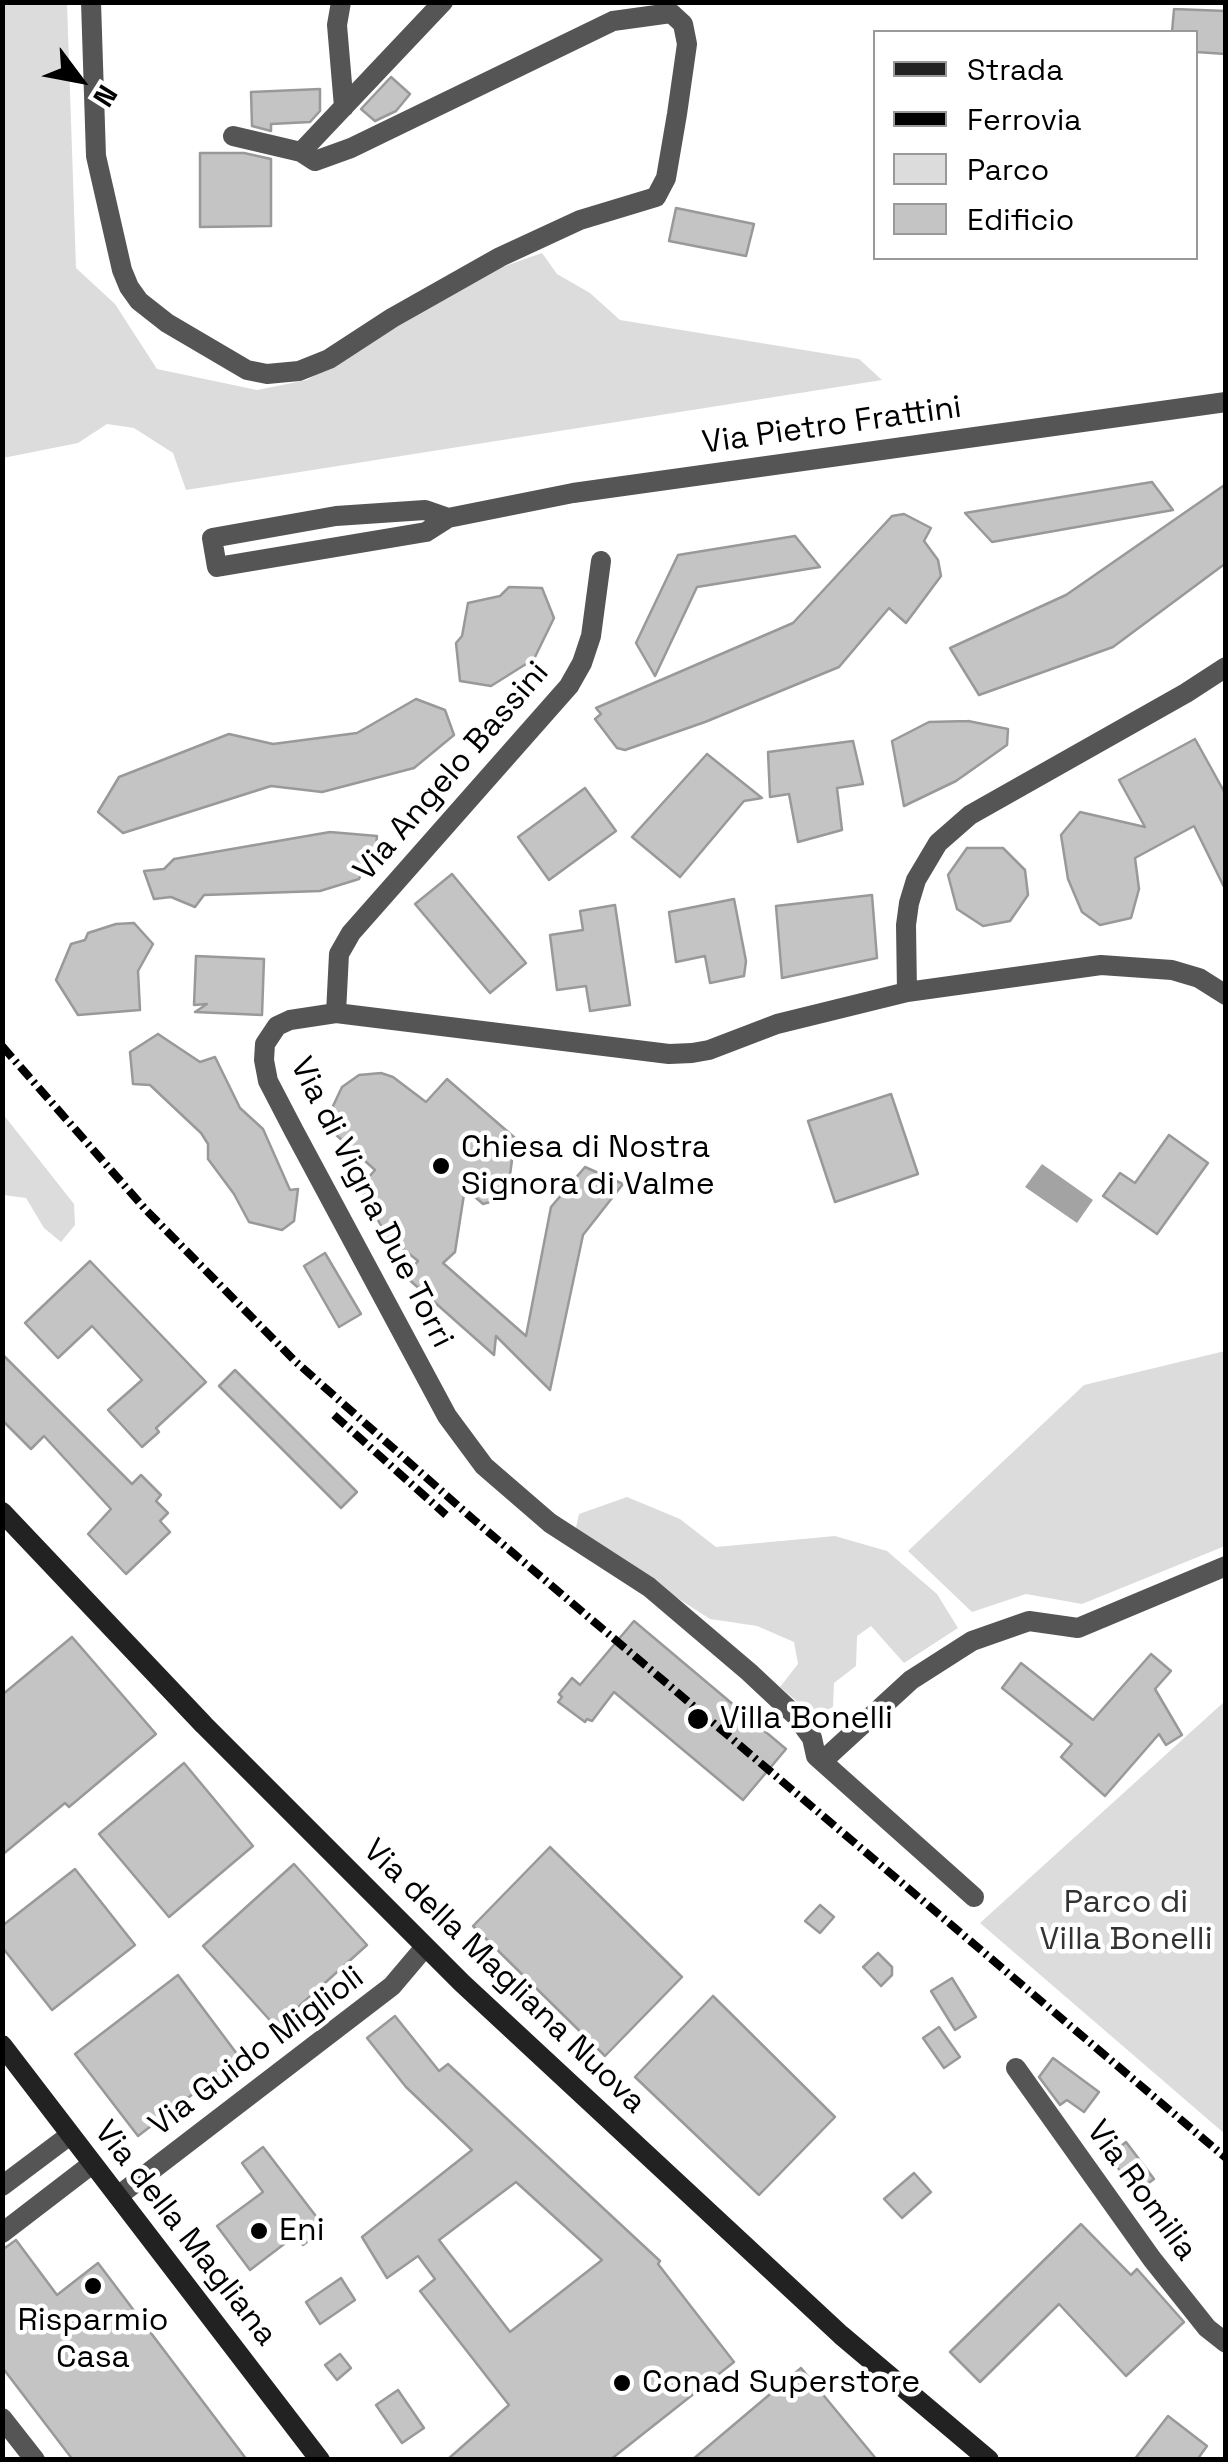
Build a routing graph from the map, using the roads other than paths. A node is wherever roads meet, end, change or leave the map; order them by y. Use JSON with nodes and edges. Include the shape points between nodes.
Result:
{"nodes":[{"id":1,"x":91,"y":2,"type":"edge"},
{"id":2,"x":340,"y":2,"type":"edge"},
{"id":3,"x":443,"y":2,"type":"edge"},
{"id":4,"x":344,"y":107,"type":"junction"},
{"id":5,"x":233,"y":136,"type":"dead end"},
{"id":6,"x":301,"y":152,"type":"junction"},
{"id":7,"x":1226,"y":402,"type":"edge"},
{"id":8,"x":448,"y":518,"type":"junction"},
{"id":9,"x":601,"y":561,"type":"dead end"},
{"id":10,"x":1226,"y":667,"type":"edge"},
{"id":11,"x":907,"y":992,"type":"junction"},
{"id":12,"x":1226,"y":995,"type":"edge"},
{"id":13,"x":336,"y":1012,"type":"junction"},
{"id":14,"x":2,"y":1512,"type":"edge"},
{"id":15,"x":1226,"y":1566,"type":"edge"},
{"id":16,"x":816,"y":1756,"type":"junction"},
{"id":17,"x":974,"y":1898,"type":"dead end"},
{"id":18,"x":425,"y":1946,"type":"junction"},
{"id":19,"x":2,"y":2045,"type":"edge"},
{"id":20,"x":1016,"y":2068,"type":"dead end"},
{"id":21,"x":70,"y":2136,"type":"junction"},
{"id":22,"x":92,"y":2164,"type":"junction"},
{"id":23,"x":2,"y":2186,"type":"edge"},
{"id":24,"x":118,"y":2196,"type":"junction"},
{"id":25,"x":2,"y":2232,"type":"edge"},
{"id":26,"x":1226,"y":2343,"type":"edge"},
{"id":27,"x":2,"y":2418,"type":"edge"},
{"id":28,"x":35,"y":2460,"type":"edge"},
{"id":29,"x":320,"y":2460,"type":"edge"},
{"id":30,"x":989,"y":2460,"type":"edge"}],
"edges":[{"from":1,"to":6,"type":"street","via":[[96,156],[129,287],[167,323],[247,370],[267,374],[329,359],[500,257],[580,220],[656,196],[666,178],[677,114],[687,44],[683,24],[670,13],[613,21],[351,148],[314,161]]},
{"from":2,"to":4,"type":"street"},
{"from":3,"to":4,"type":"street"},
{"from":4,"to":6,"type":"street"},
{"from":5,"to":6,"type":"street"},
{"from":7,"to":8,"type":"street","name":"Via Pietro Frattini","via":[[593,490]]},
{"from":8,"to":8,"type":"street","name":"Via Pietro Frattini","via":[[425,510],[336,516],[212,538],[217,567],[426,532]]},
{"from":9,"to":13,"type":"street","name":"Via Angelo Bassini","via":[[582,663],[352,933],[339,954]]},
{"from":10,"to":11,"type":"street","via":[[970,815],[938,842],[910,903]]},
{"from":11,"to":12,"type":"street","name":"Via di Vigna Due Torri","via":[[1101,965],[1172,970]]},
{"from":11,"to":13,"type":"street","name":"Via di Vigna Due Torri","via":[[778,1024],[709,1050],[669,1054]]},
{"from":13,"to":16,"type":"street","name":"Via di Vigna Due Torri","via":[[277,1026],[265,1044],[268,1081],[446,1416],[512,1491],[649,1587],[761,1683],[796,1716]]},
{"from":14,"to":18,"type":"main road","name":"Via della Magliana Nuova"},
{"from":15,"to":16,"type":"street","via":[[1078,1628],[1028,1621],[972,1641],[911,1680],[828,1756]]},
{"from":16,"to":17,"type":"street","name":"Via di Vigna Due Torri"},
{"from":18,"to":24,"type":"street","name":"Via Guido Miglioli","via":[[392,1986]]},
{"from":18,"to":30,"type":"main road","name":"Via della Magliana Nuova","via":[[830,2326]]},
{"from":19,"to":21,"type":"main road","name":"Via della Magliana"},
{"from":20,"to":26,"type":"street","name":"Via Romilia","via":[[1152,2260]]},
{"from":21,"to":22,"type":"main road","name":"Via della Magliana"},
{"from":21,"to":23,"type":"street"},
{"from":22,"to":24,"type":"main road","name":"Via della Magliana"},
{"from":22,"to":25,"type":"street"},
{"from":24,"to":29,"type":"main road","name":"Via della Magliana"},
{"from":27,"to":28,"type":"street"}]}
